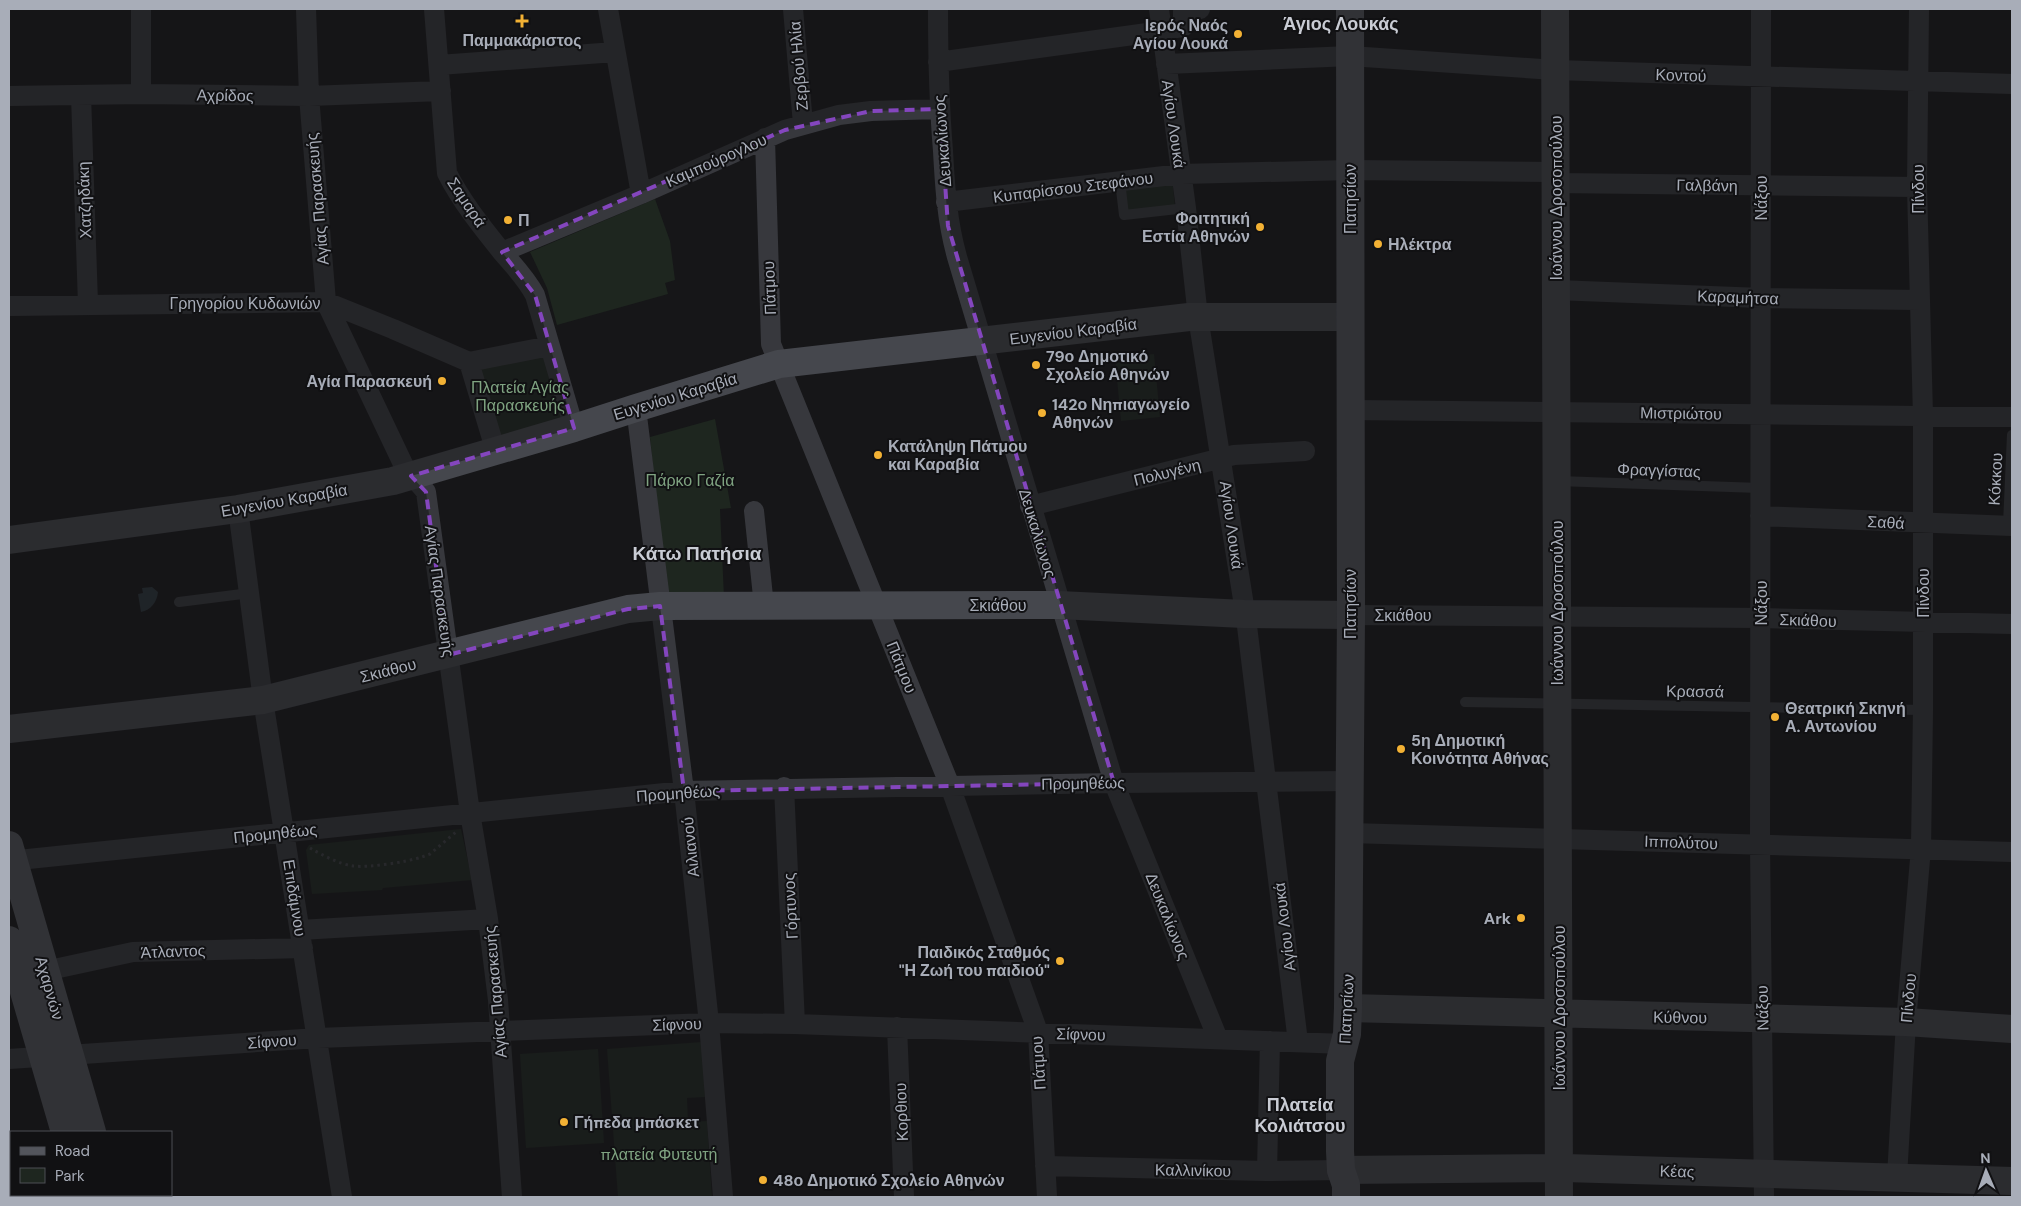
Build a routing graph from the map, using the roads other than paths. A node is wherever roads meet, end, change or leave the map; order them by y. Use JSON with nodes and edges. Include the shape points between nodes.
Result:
{"nodes":[{"id":1,"x":141,"y":9,"type":"edge"},
{"id":2,"x":306,"y":9,"type":"edge"},
{"id":3,"x":434,"y":9,"type":"edge"},
{"id":4,"x":608,"y":9,"type":"edge"},
{"id":5,"x":793,"y":9,"type":"edge"},
{"id":6,"x":938,"y":9,"type":"edge"},
{"id":7,"x":1159,"y":9,"type":"edge"},
{"id":8,"x":1200,"y":9,"type":"edge"},
{"id":9,"x":1350,"y":9,"type":"edge"},
{"id":10,"x":1555,"y":9,"type":"edge"},
{"id":11,"x":1760,"y":9,"type":"edge"},
{"id":12,"x":1919,"y":9,"type":"edge"},
{"id":13,"x":1169,"y":30,"type":"junction"},
{"id":14,"x":615,"y":52,"type":"junction"},
{"id":15,"x":1350,"y":56,"type":"junction"},
{"id":16,"x":938,"y":62,"type":"junction"},
{"id":17,"x":1166,"y":64,"type":"junction"},
{"id":18,"x":439,"y":65,"type":"junction"},
{"id":19,"x":1555,"y":70,"type":"junction"},
{"id":20,"x":1761,"y":77,"type":"junction"},
{"id":21,"x":1918,"y":81,"type":"junction"},
{"id":22,"x":2012,"y":84,"type":"edge"},
{"id":23,"x":441,"y":91,"type":"junction"},
{"id":24,"x":141,"y":94,"type":"junction"},
{"id":25,"x":81,"y":95,"type":"junction"},
{"id":26,"x":9,"y":96,"type":"edge"},
{"id":27,"x":309,"y":96,"type":"junction"},
{"id":28,"x":940,"y":109,"type":"junction"},
{"id":29,"x":803,"y":124,"type":"junction"},
{"id":30,"x":765,"y":138,"type":"junction"},
{"id":31,"x":1350,"y":170,"type":"junction"},
{"id":32,"x":1181,"y":174,"type":"junction"},
{"id":33,"x":1556,"y":177,"type":"junction"},
{"id":34,"x":1120,"y":181,"type":"junction"},
{"id":35,"x":1761,"y":186,"type":"junction"},
{"id":36,"x":1917,"y":187,"type":"junction"},
{"id":37,"x":641,"y":194,"type":"junction"},
{"id":38,"x":946,"y":202,"type":"junction"},
{"id":39,"x":1186,"y":208,"type":"junction"},
{"id":40,"x":502,"y":252,"type":"junction"},
{"id":41,"x":1556,"y":290,"type":"junction"},
{"id":42,"x":1760,"y":298,"type":"junction"},
{"id":43,"x":1919,"y":300,"type":"junction"},
{"id":44,"x":326,"y":302,"type":"junction"},
{"id":45,"x":88,"y":304,"type":"junction"},
{"id":46,"x":9,"y":306,"type":"edge"},
{"id":47,"x":1198,"y":317,"type":"junction"},
{"id":48,"x":1350,"y":317,"type":"junction"},
{"id":49,"x":981,"y":341,"type":"junction"},
{"id":50,"x":550,"y":346,"type":"junction"},
{"id":51,"x":469,"y":362,"type":"junction"},
{"id":52,"x":780,"y":364,"type":"junction"},
{"id":53,"x":636,"y":408,"type":"junction"},
{"id":54,"x":1350,"y":410,"type":"junction"},
{"id":55,"x":1556,"y":412,"type":"junction"},
{"id":56,"x":1759,"y":414,"type":"junction"},
{"id":57,"x":1923,"y":416,"type":"junction"},
{"id":58,"x":2012,"y":417,"type":"edge"},
{"id":59,"x":574,"y":428,"type":"junction"},
{"id":60,"x":2012,"y":435,"type":"edge"},
{"id":61,"x":1305,"y":450,"type":"dead end"},
{"id":62,"x":496,"y":452,"type":"junction"},
{"id":63,"x":1222,"y":458,"type":"junction"},
{"id":64,"x":411,"y":476,"type":"junction"},
{"id":65,"x":1557,"y":481,"type":"junction"},
{"id":66,"x":1760,"y":488,"type":"junction"},
{"id":67,"x":1030,"y":506,"type":"junction"},
{"id":68,"x":238,"y":509,"type":"junction"},
{"id":69,"x":754,"y":511,"type":"dead end"},
{"id":70,"x":1760,"y":516,"type":"junction"},
{"id":71,"x":1923,"y":523,"type":"junction"},
{"id":72,"x":2010,"y":526,"type":"edge"},
{"id":73,"x":9,"y":540,"type":"edge"},
{"id":74,"x":250,"y":593,"type":"junction"},
{"id":75,"x":179,"y":602,"type":"dead end"},
{"id":76,"x":877,"y":604,"type":"junction"},
{"id":77,"x":1059,"y":605,"type":"junction"},
{"id":78,"x":660,"y":606,"type":"junction"},
{"id":79,"x":764,"y":606,"type":"junction"},
{"id":80,"x":1244,"y":614,"type":"junction"},
{"id":81,"x":1350,"y":615,"type":"junction"},
{"id":82,"x":1558,"y":616,"type":"junction"},
{"id":83,"x":1761,"y":618,"type":"junction"},
{"id":84,"x":1922,"y":623,"type":"junction"},
{"id":85,"x":2012,"y":624,"type":"edge"},
{"id":86,"x":448,"y":655,"type":"junction"},
{"id":87,"x":264,"y":700,"type":"junction"},
{"id":88,"x":1465,"y":702,"type":"dead end"},
{"id":89,"x":1558,"y":703,"type":"junction"},
{"id":90,"x":1760,"y":707,"type":"junction"},
{"id":91,"x":1924,"y":710,"type":"junction"},
{"id":92,"x":9,"y":729,"type":"edge"},
{"id":93,"x":1267,"y":781,"type":"junction"},
{"id":94,"x":1350,"y":781,"type":"junction"},
{"id":95,"x":1114,"y":783,"type":"junction"},
{"id":96,"x":950,"y":786,"type":"junction"},
{"id":97,"x":784,"y":787,"type":"junction"},
{"id":98,"x":684,"y":791,"type":"junction"},
{"id":99,"x":470,"y":813,"type":"junction"},
{"id":100,"x":284,"y":832,"type":"junction"},
{"id":101,"x":1349,"y":833,"type":"junction"},
{"id":102,"x":1558,"y":839,"type":"junction"},
{"id":103,"x":1760,"y":845,"type":"junction"},
{"id":104,"x":1920,"y":848,"type":"junction"},
{"id":105,"x":2012,"y":852,"type":"edge"},
{"id":106,"x":10,"y":855,"type":"edge"},
{"id":107,"x":488,"y":919,"type":"junction"},
{"id":108,"x":301,"y":939,"type":"junction"},
{"id":109,"x":9,"y":940,"type":"edge"},
{"id":110,"x":45,"y":971,"type":"junction"},
{"id":111,"x":1348,"y":1008,"type":"junction"},
{"id":112,"x":1559,"y":1014,"type":"junction"},
{"id":113,"x":1762,"y":1019,"type":"junction"},
{"id":114,"x":1906,"y":1022,"type":"junction"},
{"id":115,"x":709,"y":1023,"type":"junction"},
{"id":116,"x":795,"y":1024,"type":"junction"},
{"id":117,"x":897,"y":1027,"type":"junction"},
{"id":118,"x":2012,"y":1029,"type":"edge"},
{"id":119,"x":499,"y":1031,"type":"junction"},
{"id":120,"x":1038,"y":1032,"type":"junction"},
{"id":121,"x":318,"y":1038,"type":"junction"},
{"id":122,"x":1218,"y":1039,"type":"junction"},
{"id":123,"x":1270,"y":1041,"type":"junction"},
{"id":124,"x":1298,"y":1042,"type":"junction"},
{"id":125,"x":1345,"y":1044,"type":"junction"},
{"id":126,"x":56,"y":1056,"type":"junction"},
{"id":127,"x":9,"y":1059,"type":"edge"},
{"id":128,"x":65,"y":1131,"type":"edge"},
{"id":129,"x":92,"y":1131,"type":"edge"},
{"id":130,"x":1044,"y":1166,"type":"junction"},
{"id":131,"x":1560,"y":1168,"type":"junction"},
{"id":132,"x":1341,"y":1170,"type":"junction"},
{"id":133,"x":1267,"y":1171,"type":"junction"},
{"id":134,"x":1897,"y":1177,"type":"junction"},
{"id":135,"x":2012,"y":1181,"type":"edge"},
{"id":136,"x":1764,"y":1185,"type":"edge"},
{"id":137,"x":1928,"y":1188,"type":"edge"},
{"id":138,"x":342,"y":1197,"type":"edge"},
{"id":139,"x":512,"y":1197,"type":"edge"},
{"id":140,"x":722,"y":1197,"type":"edge"},
{"id":141,"x":904,"y":1197,"type":"edge"},
{"id":142,"x":1046,"y":1197,"type":"edge"},
{"id":143,"x":1346,"y":1197,"type":"edge"},
{"id":144,"x":1559,"y":1197,"type":"edge"}],
"edges":[{"from":1,"to":24,"type":"street"},
{"from":2,"to":27,"type":"street","name":"Αγίας Παρασκευής"},
{"from":3,"to":18,"type":"street","name":"Σαμαρά"},
{"from":4,"to":14,"type":"street"},
{"from":5,"to":29,"type":"street","name":"Ζερβού Ηλία"},
{"from":6,"to":16,"type":"street","name":"Δευκαλίωνος"},
{"from":7,"to":13,"type":"street","name":"Αγίου Λουκά"},
{"from":8,"to":13,"type":"street","via":[[1183,11],[1184,27]]},
{"from":9,"to":15,"type":"main road","name":"Πατησίων"},
{"from":10,"to":19,"type":"street","name":"Ιωάννου Δροσοπούλου"},
{"from":11,"to":20,"type":"street","name":"Νάξου"},
{"from":12,"to":21,"type":"street","name":"Πίνδου"},
{"from":13,"to":16,"type":"street"},
{"from":13,"to":17,"type":"street","name":"Αγίου Λουκά"},
{"from":14,"to":18,"type":"street"},
{"from":14,"to":37,"type":"street"},
{"from":15,"to":17,"type":"street","name":"Κοντού"},
{"from":15,"to":19,"type":"street","name":"Κοντού"},
{"from":15,"to":31,"type":"main road","name":"Πατησίων"},
{"from":16,"to":28,"type":"street","name":"Δευκαλίωνος"},
{"from":17,"to":32,"type":"street","name":"Αγίου Λουκά"},
{"from":18,"to":23,"type":"street","name":"Σαμαρά"},
{"from":19,"to":20,"type":"street","name":"Κοντού"},
{"from":19,"to":33,"type":"street","name":"Ιωάννου Δροσοπούλου"},
{"from":20,"to":21,"type":"street","name":"Κοντού"},
{"from":20,"to":35,"type":"street","name":"Νάξου"},
{"from":21,"to":22,"type":"street","name":"Κοντού"},
{"from":21,"to":36,"type":"street","name":"Πίνδου"},
{"from":23,"to":27,"type":"street","name":"Αχρίδος"},
{"from":23,"to":40,"type":"street","name":"Σαμαρά","via":[[447,173]]},
{"from":24,"to":25,"type":"street","name":"Αχρίδος"},
{"from":24,"to":27,"type":"street","name":"Αχρίδος"},
{"from":25,"to":26,"type":"street","name":"Αχρίδος"},
{"from":25,"to":45,"type":"street","name":"Χατζηδάκη"},
{"from":27,"to":44,"type":"street","name":"Αγίας Παρασκευής"},
{"from":28,"to":29,"type":"street","name":"Καμπούρογλου","via":[[871,111]]},
{"from":28,"to":38,"type":"street","name":"Δευκαλίωνος"},
{"from":29,"to":30,"type":"street","name":"Καμπούρογλου"},
{"from":30,"to":37,"type":"street","name":"Καμπούρογλου"},
{"from":30,"to":52,"type":"street","name":"Πάτμου","via":[[771,344]]},
{"from":31,"to":32,"type":"street","name":"Κυπαρίσσου Στεφάνου"},
{"from":31,"to":33,"type":"street","name":"Γαλβάνη"},
{"from":31,"to":48,"type":"main road","name":"Πατησίων"},
{"from":32,"to":34,"type":"street","name":"Κυπαρίσσου Στεφάνου"},
{"from":32,"to":39,"type":"street","name":"Αγίου Λουκά"},
{"from":33,"to":35,"type":"street","name":"Γαλβάνη"},
{"from":33,"to":41,"type":"street","name":"Ιωάννου Δροσοπούλου"},
{"from":34,"to":38,"type":"street","name":"Κυπαρίσσου Στεφάνου"},
{"from":34,"to":39,"type":"lane","via":[[1124,215]]},
{"from":35,"to":36,"type":"street","name":"Γαλβάνη"},
{"from":35,"to":42,"type":"street","name":"Νάξου"},
{"from":36,"to":43,"type":"street","name":"Πίνδου"},
{"from":37,"to":40,"type":"street","name":"Καμπούρογλου"},
{"from":38,"to":49,"type":"street","name":"Δευκαλίωνος","via":[[948,226]]},
{"from":39,"to":47,"type":"street","name":"Αγίου Λουκά"},
{"from":40,"to":50,"type":"street","name":"Σαμαρά","via":[[535,295]]},
{"from":41,"to":42,"type":"street","name":"Καραμήτσα"},
{"from":41,"to":55,"type":"street","name":"Ιωάννου Δροσοπούλου"},
{"from":42,"to":43,"type":"street","name":"Καραμήτσα"},
{"from":42,"to":56,"type":"street","name":"Νάξου"},
{"from":43,"to":57,"type":"street","name":"Πίνδου"},
{"from":44,"to":45,"type":"street","name":"Γρηγορίου Κυδωνιών"},
{"from":44,"to":51,"type":"street","name":"Γρηγορίου Κυδωνιών"},
{"from":44,"to":64,"type":"street","name":"Αγίας Παρασκευής"},
{"from":45,"to":46,"type":"street","name":"Γρηγορίου Κυδωνιών"},
{"from":47,"to":48,"type":"street","name":"Ευγενίου Καραβία"},
{"from":47,"to":49,"type":"street","name":"Ευγενίου Καραβία"},
{"from":47,"to":63,"type":"street","name":"Αγίου Λουκά"},
{"from":48,"to":54,"type":"main road","name":"Πατησίων"},
{"from":49,"to":52,"type":"street","name":"Ευγενίου Καραβία"},
{"from":49,"to":67,"type":"street","name":"Δευκαλίωνος"},
{"from":50,"to":51,"type":"street"},
{"from":50,"to":59,"type":"street","name":"Σαμαρά"},
{"from":51,"to":62,"type":"street"},
{"from":52,"to":53,"type":"street","name":"Ευγενίου Καραβία"},
{"from":52,"to":76,"type":"street","name":"Πάτμου"},
{"from":53,"to":59,"type":"street","name":"Ευγενίου Καραβία"},
{"from":53,"to":78,"type":"street","name":"Αιλιανού"},
{"from":54,"to":55,"type":"street","name":"Μιστριώτου"},
{"from":54,"to":81,"type":"main road","name":"Πατησίων"},
{"from":55,"to":56,"type":"street","name":"Μιστριώτου"},
{"from":55,"to":65,"type":"street","name":"Ιωάννου Δροσοπούλου"},
{"from":56,"to":57,"type":"street","name":"Μιστριώτου"},
{"from":56,"to":66,"type":"street","name":"Νάξου"},
{"from":57,"to":58,"type":"street","name":"Μιστριώτου"},
{"from":57,"to":71,"type":"street","name":"Πίνδου"},
{"from":59,"to":62,"type":"street","name":"Ευγενίου Καραβία"},
{"from":60,"to":72,"type":"lane","name":"Κόκκου"},
{"from":61,"to":63,"type":"street","name":"Πολυγένη"},
{"from":62,"to":64,"type":"street","name":"Ευγενίου Καραβία"},
{"from":63,"to":67,"type":"street","name":"Πολυγένη"},
{"from":63,"to":80,"type":"street","name":"Αγίου Λουκά"},
{"from":64,"to":68,"type":"street","name":"Ευγενίου Καραβία"},
{"from":64,"to":86,"type":"street","name":"Αγίας Παρασκευής","via":[[426,492]]},
{"from":65,"to":66,"type":"lane","name":"Φραγγίστας"},
{"from":65,"to":82,"type":"street","name":"Ιωάννου Δροσοπούλου"},
{"from":66,"to":70,"type":"street","name":"Νάξου"},
{"from":67,"to":77,"type":"street","name":"Δευκαλίωνος"},
{"from":68,"to":73,"type":"street","name":"Ευγενίου Καραβία"},
{"from":68,"to":74,"type":"street","name":"Επιδάμνου"},
{"from":69,"to":79,"type":"street"},
{"from":70,"to":71,"type":"street","name":"Σαθά"},
{"from":70,"to":83,"type":"street","name":"Νάξου"},
{"from":71,"to":72,"type":"street","name":"Σαθά"},
{"from":71,"to":84,"type":"street","name":"Πίνδου"},
{"from":74,"to":75,"type":"lane"},
{"from":74,"to":87,"type":"street","name":"Επιδάμνου"},
{"from":76,"to":77,"type":"street","name":"Σκιάθου"},
{"from":76,"to":79,"type":"street","name":"Σκιάθου"},
{"from":76,"to":96,"type":"street","name":"Πάτμου"},
{"from":77,"to":80,"type":"street","name":"Σκιάθου"},
{"from":77,"to":95,"type":"street","name":"Δευκαλίωνος"},
{"from":78,"to":79,"type":"street","name":"Σκιάθου"},
{"from":78,"to":86,"type":"street","name":"Σκιάθου","via":[[628,609]]},
{"from":78,"to":98,"type":"street","name":"Αιλιανού"},
{"from":80,"to":81,"type":"street","name":"Σκιάθου"},
{"from":80,"to":93,"type":"street","name":"Αγίου Λουκά"},
{"from":81,"to":82,"type":"street","name":"Σκιάθου"},
{"from":81,"to":94,"type":"main road","name":"Πατησίων"},
{"from":82,"to":83,"type":"street","name":"Σκιάθου"},
{"from":82,"to":89,"type":"street","name":"Ιωάννου Δροσοπούλου"},
{"from":83,"to":84,"type":"street","name":"Σκιάθου"},
{"from":83,"to":90,"type":"street","name":"Νάξου"},
{"from":84,"to":85,"type":"street","name":"Σκιάθου"},
{"from":84,"to":91,"type":"street","name":"Πίνδου"},
{"from":86,"to":87,"type":"street","name":"Σκιάθου"},
{"from":86,"to":99,"type":"street","name":"Αγίας Παρασκευής"},
{"from":87,"to":92,"type":"street","name":"Σκιάθου"},
{"from":87,"to":100,"type":"street","name":"Επιδάμνου"},
{"from":88,"to":89,"type":"lane","name":"Κρασσά"},
{"from":89,"to":90,"type":"lane","name":"Κρασσά"},
{"from":89,"to":102,"type":"street","name":"Ιωάννου Δροσοπούλου"},
{"from":90,"to":91,"type":"lane","name":"Κρασσά"},
{"from":90,"to":103,"type":"street","name":"Νάξου"},
{"from":91,"to":104,"type":"street","name":"Πίνδου"},
{"from":93,"to":94,"type":"street","name":"Προμηθέως"},
{"from":93,"to":95,"type":"street","name":"Προμηθέως"},
{"from":93,"to":124,"type":"street","name":"Αγίου Λουκά"},
{"from":94,"to":101,"type":"main road","name":"Πατησίων"},
{"from":95,"to":96,"type":"street","name":"Προμηθέως"},
{"from":95,"to":122,"type":"street","name":"Δευκαλίωνος"},
{"from":96,"to":97,"type":"street","name":"Προμηθέως"},
{"from":96,"to":120,"type":"street","name":"Πάτμου"},
{"from":97,"to":98,"type":"street","name":"Προμηθέως"},
{"from":97,"to":116,"type":"street","name":"Γόρτυνος"},
{"from":98,"to":99,"type":"street","name":"Προμηθέως"},
{"from":98,"to":115,"type":"street","name":"Αιλιανού"},
{"from":99,"to":100,"type":"street","name":"Προμηθέως"},
{"from":99,"to":107,"type":"street","name":"Αγίας Παρασκευής"},
{"from":100,"to":106,"type":"street","name":"Προμηθέως"},
{"from":100,"to":108,"type":"street","name":"Επιδάμνου"},
{"from":101,"to":102,"type":"street","name":"Ιππολύτου"},
{"from":101,"to":111,"type":"main road","name":"Πατησίων"},
{"from":102,"to":103,"type":"street","name":"Ιππολύτου"},
{"from":102,"to":112,"type":"street","name":"Ιωάννου Δροσοπούλου"},
{"from":103,"to":104,"type":"street","name":"Ιππολύτου"},
{"from":103,"to":113,"type":"street","name":"Νάξου"},
{"from":104,"to":105,"type":"street","name":"Ιππολύτου"},
{"from":104,"to":114,"type":"street","name":"Πίνδου"},
{"from":106,"to":110,"type":"main road","name":"Αχαρνών"},
{"from":107,"to":108,"type":"street","name":"Άτλαντος"},
{"from":107,"to":119,"type":"street","name":"Αγίας Παρασκευής"},
{"from":108,"to":110,"type":"street","name":"Άτλαντος","via":[[133,952]]},
{"from":108,"to":121,"type":"street","name":"Επιδάμνου"},
{"from":109,"to":126,"type":"main road","name":"Αχαρνών"},
{"from":110,"to":126,"type":"main road","name":"Αχαρνών"},
{"from":111,"to":112,"type":"street","name":"Κύθνου"},
{"from":111,"to":125,"type":"main road","name":"Πατησίων"},
{"from":112,"to":113,"type":"street","name":"Κύθνου"},
{"from":112,"to":131,"type":"street","name":"Ιωάννου Δροσοπούλου"},
{"from":113,"to":114,"type":"street","name":"Κύθνου"},
{"from":113,"to":136,"type":"street","name":"Νάξου"},
{"from":114,"to":118,"type":"street","name":"Κύθνου"},
{"from":114,"to":134,"type":"street","name":"Πίνδου"},
{"from":115,"to":116,"type":"street","name":"Σίφνου"},
{"from":115,"to":119,"type":"street","name":"Σίφνου"},
{"from":115,"to":140,"type":"street","name":"Αιλιανού"},
{"from":116,"to":117,"type":"street","name":"Σίφνου"},
{"from":117,"to":120,"type":"street","name":"Σίφνου"},
{"from":117,"to":141,"type":"street","name":"Κορθιου"},
{"from":119,"to":121,"type":"street","name":"Σίφνου"},
{"from":119,"to":139,"type":"street","name":"Αγίας Παρασκευής"},
{"from":120,"to":122,"type":"street","name":"Σίφνου"},
{"from":120,"to":130,"type":"street","name":"Πάτμου"},
{"from":121,"to":126,"type":"street","name":"Σίφνου"},
{"from":121,"to":138,"type":"street","name":"Επιδάμνου"},
{"from":122,"to":123,"type":"street","name":"Σίφνου"},
{"from":123,"to":124,"type":"street","name":"Σίφνου"},
{"from":123,"to":133,"type":"street"},
{"from":124,"to":125,"type":"street","name":"Σίφνου"},
{"from":125,"to":132,"type":"main road","name":"Πατησίων","via":[[1340,1061]]},
{"from":126,"to":127,"type":"street","name":"Σίφνου"},
{"from":126,"to":128,"type":"main road","name":"Αχαρνών"},
{"from":126,"to":129,"type":"main road","name":"Αχαρνών"},
{"from":130,"to":133,"type":"street","name":"Καλλινίκου"},
{"from":130,"to":142,"type":"street","name":"Πάτμου"},
{"from":131,"to":132,"type":"street","name":"Κέας"},
{"from":131,"to":136,"type":"street","name":"Κέας"},
{"from":131,"to":144,"type":"street","name":"Ιωάννου Δροσοπούλου"},
{"from":132,"to":133,"type":"street","name":"Καλλινίκου"},
{"from":132,"to":143,"type":"main road","name":"Πατησίων"},
{"from":134,"to":136,"type":"street","name":"Κέας"},
{"from":134,"to":137,"type":"street","name":"Κέας"},
{"from":135,"to":137,"type":"street","name":"Κέας"}]}
